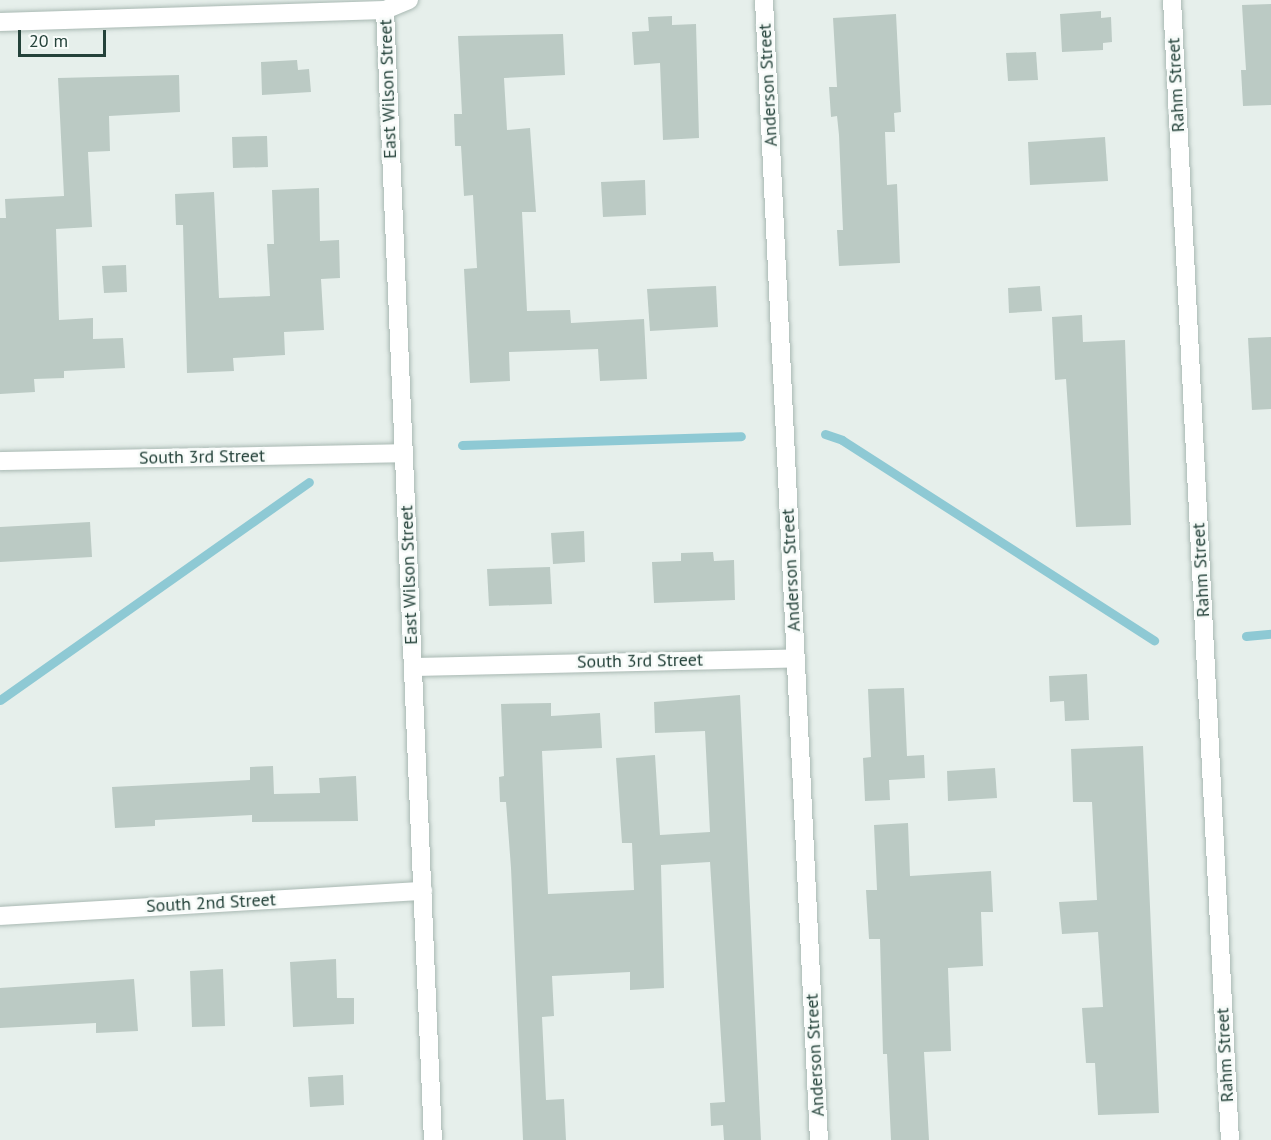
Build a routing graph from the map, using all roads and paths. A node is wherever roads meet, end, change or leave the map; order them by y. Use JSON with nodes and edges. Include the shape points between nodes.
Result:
{"nodes":[{"id":1,"x":409,"y":0,"type":"edge"},
{"id":2,"x":764,"y":0,"type":"edge"},
{"id":3,"x":1172,"y":0,"type":"edge"},
{"id":4,"x":385,"y":10,"type":"junction"},
{"id":5,"x":0,"y":22,"type":"edge"},
{"id":6,"x":404,"y":453,"type":"junction"},
{"id":7,"x":0,"y":461,"type":"edge"},
{"id":8,"x":795,"y":658,"type":"junction"},
{"id":9,"x":413,"y":667,"type":"junction"},
{"id":10,"x":423,"y":891,"type":"junction"},
{"id":11,"x":0,"y":916,"type":"edge"},
{"id":12,"x":434,"y":1140,"type":"edge"},
{"id":13,"x":819,"y":1140,"type":"edge"},
{"id":14,"x":1230,"y":1140,"type":"edge"}],
"edges":[{"from":1,"to":4,"type":"street"},
{"from":2,"to":8,"type":"street","name":"Anderson Street"},
{"from":3,"to":14,"type":"street","name":"Rahm Street"},
{"from":4,"to":5,"type":"street"},
{"from":4,"to":6,"type":"street","name":"East Wilson Street"},
{"from":6,"to":7,"type":"street","name":"South 3rd Street"},
{"from":6,"to":9,"type":"street","name":"East Wilson Street"},
{"from":8,"to":9,"type":"street","name":"South 3rd Street"},
{"from":8,"to":13,"type":"street","name":"Anderson Street"},
{"from":9,"to":10,"type":"street","name":"East Wilson Street"},
{"from":10,"to":11,"type":"street","name":"South 2nd Street"},
{"from":10,"to":12,"type":"street","name":"East Wilson Street"}]}
